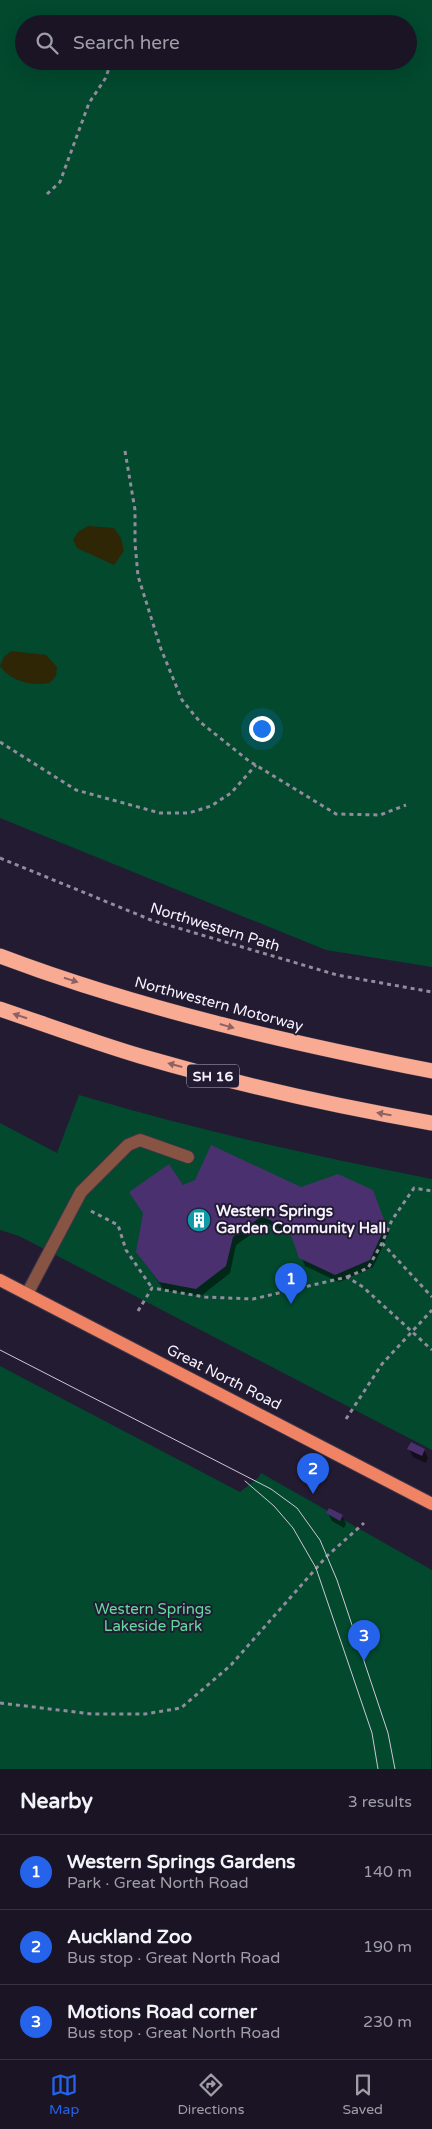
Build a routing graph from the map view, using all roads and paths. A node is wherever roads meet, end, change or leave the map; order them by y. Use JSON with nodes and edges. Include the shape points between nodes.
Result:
{"nodes":[{"id":1,"x":108,"y":70,"type":"edge"},
{"id":2,"x":47,"y":194,"type":"dead end"},
{"id":3,"x":125,"y":451,"type":"dead end"},
{"id":4,"x":0,"y":742,"type":"edge"},
{"id":5,"x":256,"y":765,"type":"junction"},
{"id":6,"x":406,"y":805,"type":"dead end"},
{"id":7,"x":0,"y":858,"type":"edge"},
{"id":8,"x":0,"y":950,"type":"edge"},
{"id":9,"x":0,"y":956,"type":"edge"},
{"id":10,"x":24,"y":966,"type":"junction"},
{"id":11,"x":432,"y":992,"type":"edge"},
{"id":12,"x":0,"y":1009,"type":"edge"},
{"id":13,"x":432,"y":1071,"type":"edge"},
{"id":14,"x":432,"y":1123,"type":"edge"},
{"id":15,"x":188,"y":1158,"type":"dead end"},
{"id":16,"x":432,"y":1191,"type":"edge"},
{"id":17,"x":75,"y":1203,"type":"junction"},
{"id":18,"x":382,"y":1244,"type":"junction"},
{"id":19,"x":347,"y":1277,"type":"junction"},
{"id":20,"x":0,"y":1280,"type":"edge"},
{"id":21,"x":152,"y":1288,"type":"junction"},
{"id":22,"x":27,"y":1294,"type":"junction"},
{"id":23,"x":432,"y":1297,"type":"edge"},
{"id":24,"x":432,"y":1310,"type":"edge"},
{"id":25,"x":138,"y":1311,"type":"dead end"},
{"id":26,"x":412,"y":1330,"type":"junction"},
{"id":27,"x":432,"y":1350,"type":"edge"},
{"id":28,"x":346,"y":1419,"type":"dead end"},
{"id":29,"x":432,"y":1504,"type":"edge"},
{"id":30,"x":364,"y":1523,"type":"dead end"},
{"id":31,"x":0,"y":1703,"type":"edge"}],
"edges":[{"from":1,"to":2,"type":"path","via":[[89,103],[60,182]]},
{"from":3,"to":5,"type":"path","via":[[135,510],[138,576],[161,649],[182,700],[200,722]]},
{"from":4,"to":5,"type":"path","via":[[76,790],[160,813],[189,812],[211,806],[231,793]]},
{"from":5,"to":6,"type":"path","via":[[336,814],[380,815]]},
{"from":7,"to":11,"type":"path","name":"Northwestern Path","via":[[151,920],[337,975]]},
{"from":8,"to":10,"type":"highway"},
{"from":9,"to":10,"type":"highway","name":"Northwestern Motorway"},
{"from":10,"to":13,"type":"highway","name":"Northwestern Motorway","one_way":true,"via":[[248,1032]]},
{"from":14,"to":12,"type":"highway","number":"SH 16","one_way":true,"via":[[220,1078],[139,1056]]},
{"from":15,"to":17,"type":"lane","via":[[140,1140],[128,1145]]},
{"from":16,"to":18,"type":"path","via":[[414,1188],[392,1220]]},
{"from":17,"to":21,"type":"path","via":[[118,1225],[126,1250]]},
{"from":17,"to":22,"type":"lane"},
{"from":18,"to":19,"type":"path","via":[[368,1268]]},
{"from":18,"to":23,"type":"path"},
{"from":19,"to":21,"type":"path","via":[[253,1299],[205,1297]]},
{"from":19,"to":26,"type":"path"},
{"from":20,"to":22,"type":"main road","name":"Great North Road"},
{"from":21,"to":25,"type":"path"},
{"from":22,"to":29,"type":"main road","name":"Great North Road"},
{"from":24,"to":26,"type":"path"},
{"from":26,"to":27,"type":"path"},
{"from":26,"to":28,"type":"path","via":[[382,1364]]},
{"from":30,"to":31,"type":"path","via":[[327,1556],[231,1665],[181,1708],[145,1714],[92,1714]]}]}
